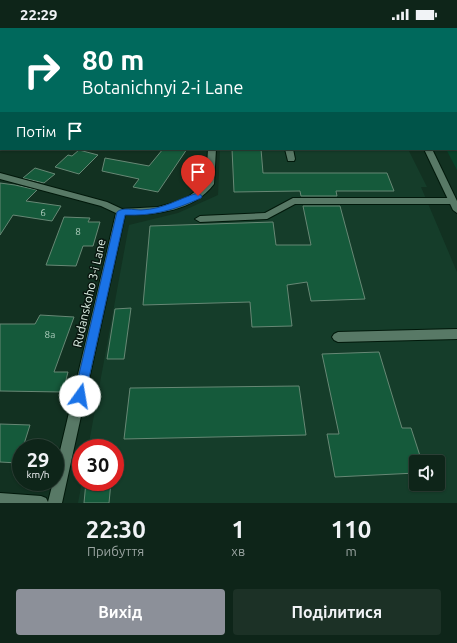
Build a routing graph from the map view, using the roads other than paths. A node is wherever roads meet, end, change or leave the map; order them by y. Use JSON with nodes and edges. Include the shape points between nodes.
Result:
{"nodes":[{"id":1,"x":212,"y":150,"type":"edge"},
{"id":2,"x":289,"y":150,"type":"edge"},
{"id":3,"x":428,"y":150,"type":"edge"},
{"id":4,"x":291,"y":159,"type":"dead end"},
{"id":5,"x":0,"y":176,"type":"edge"},
{"id":6,"x":452,"y":201,"type":"junction"},
{"id":7,"x":457,"y":210,"type":"edge"},
{"id":8,"x":121,"y":212,"type":"junction"},
{"id":9,"x":200,"y":219,"type":"dead end"},
{"id":10,"x":457,"y":334,"type":"edge"},
{"id":11,"x":338,"y":337,"type":"dead end"},
{"id":12,"x":0,"y":500,"type":"edge"},
{"id":13,"x":41,"y":503,"type":"edge"},
{"id":14,"x":55,"y":503,"type":"edge"}],
"edges":[{"from":1,"to":8,"type":"street","via":[[210,184],[198,196],[171,208],[142,213]]},
{"from":2,"to":4,"type":"street"},
{"from":3,"to":6,"type":"street"},
{"from":5,"to":8,"type":"street","via":[[104,204]]},
{"from":6,"to":7,"type":"street"},
{"from":6,"to":9,"type":"street","via":[[293,201],[268,216]]},
{"from":8,"to":14,"type":"street","name":"Rudanskoho 3-i Lane"},
{"from":10,"to":11,"type":"street"},
{"from":12,"to":13,"type":"street"}]}
